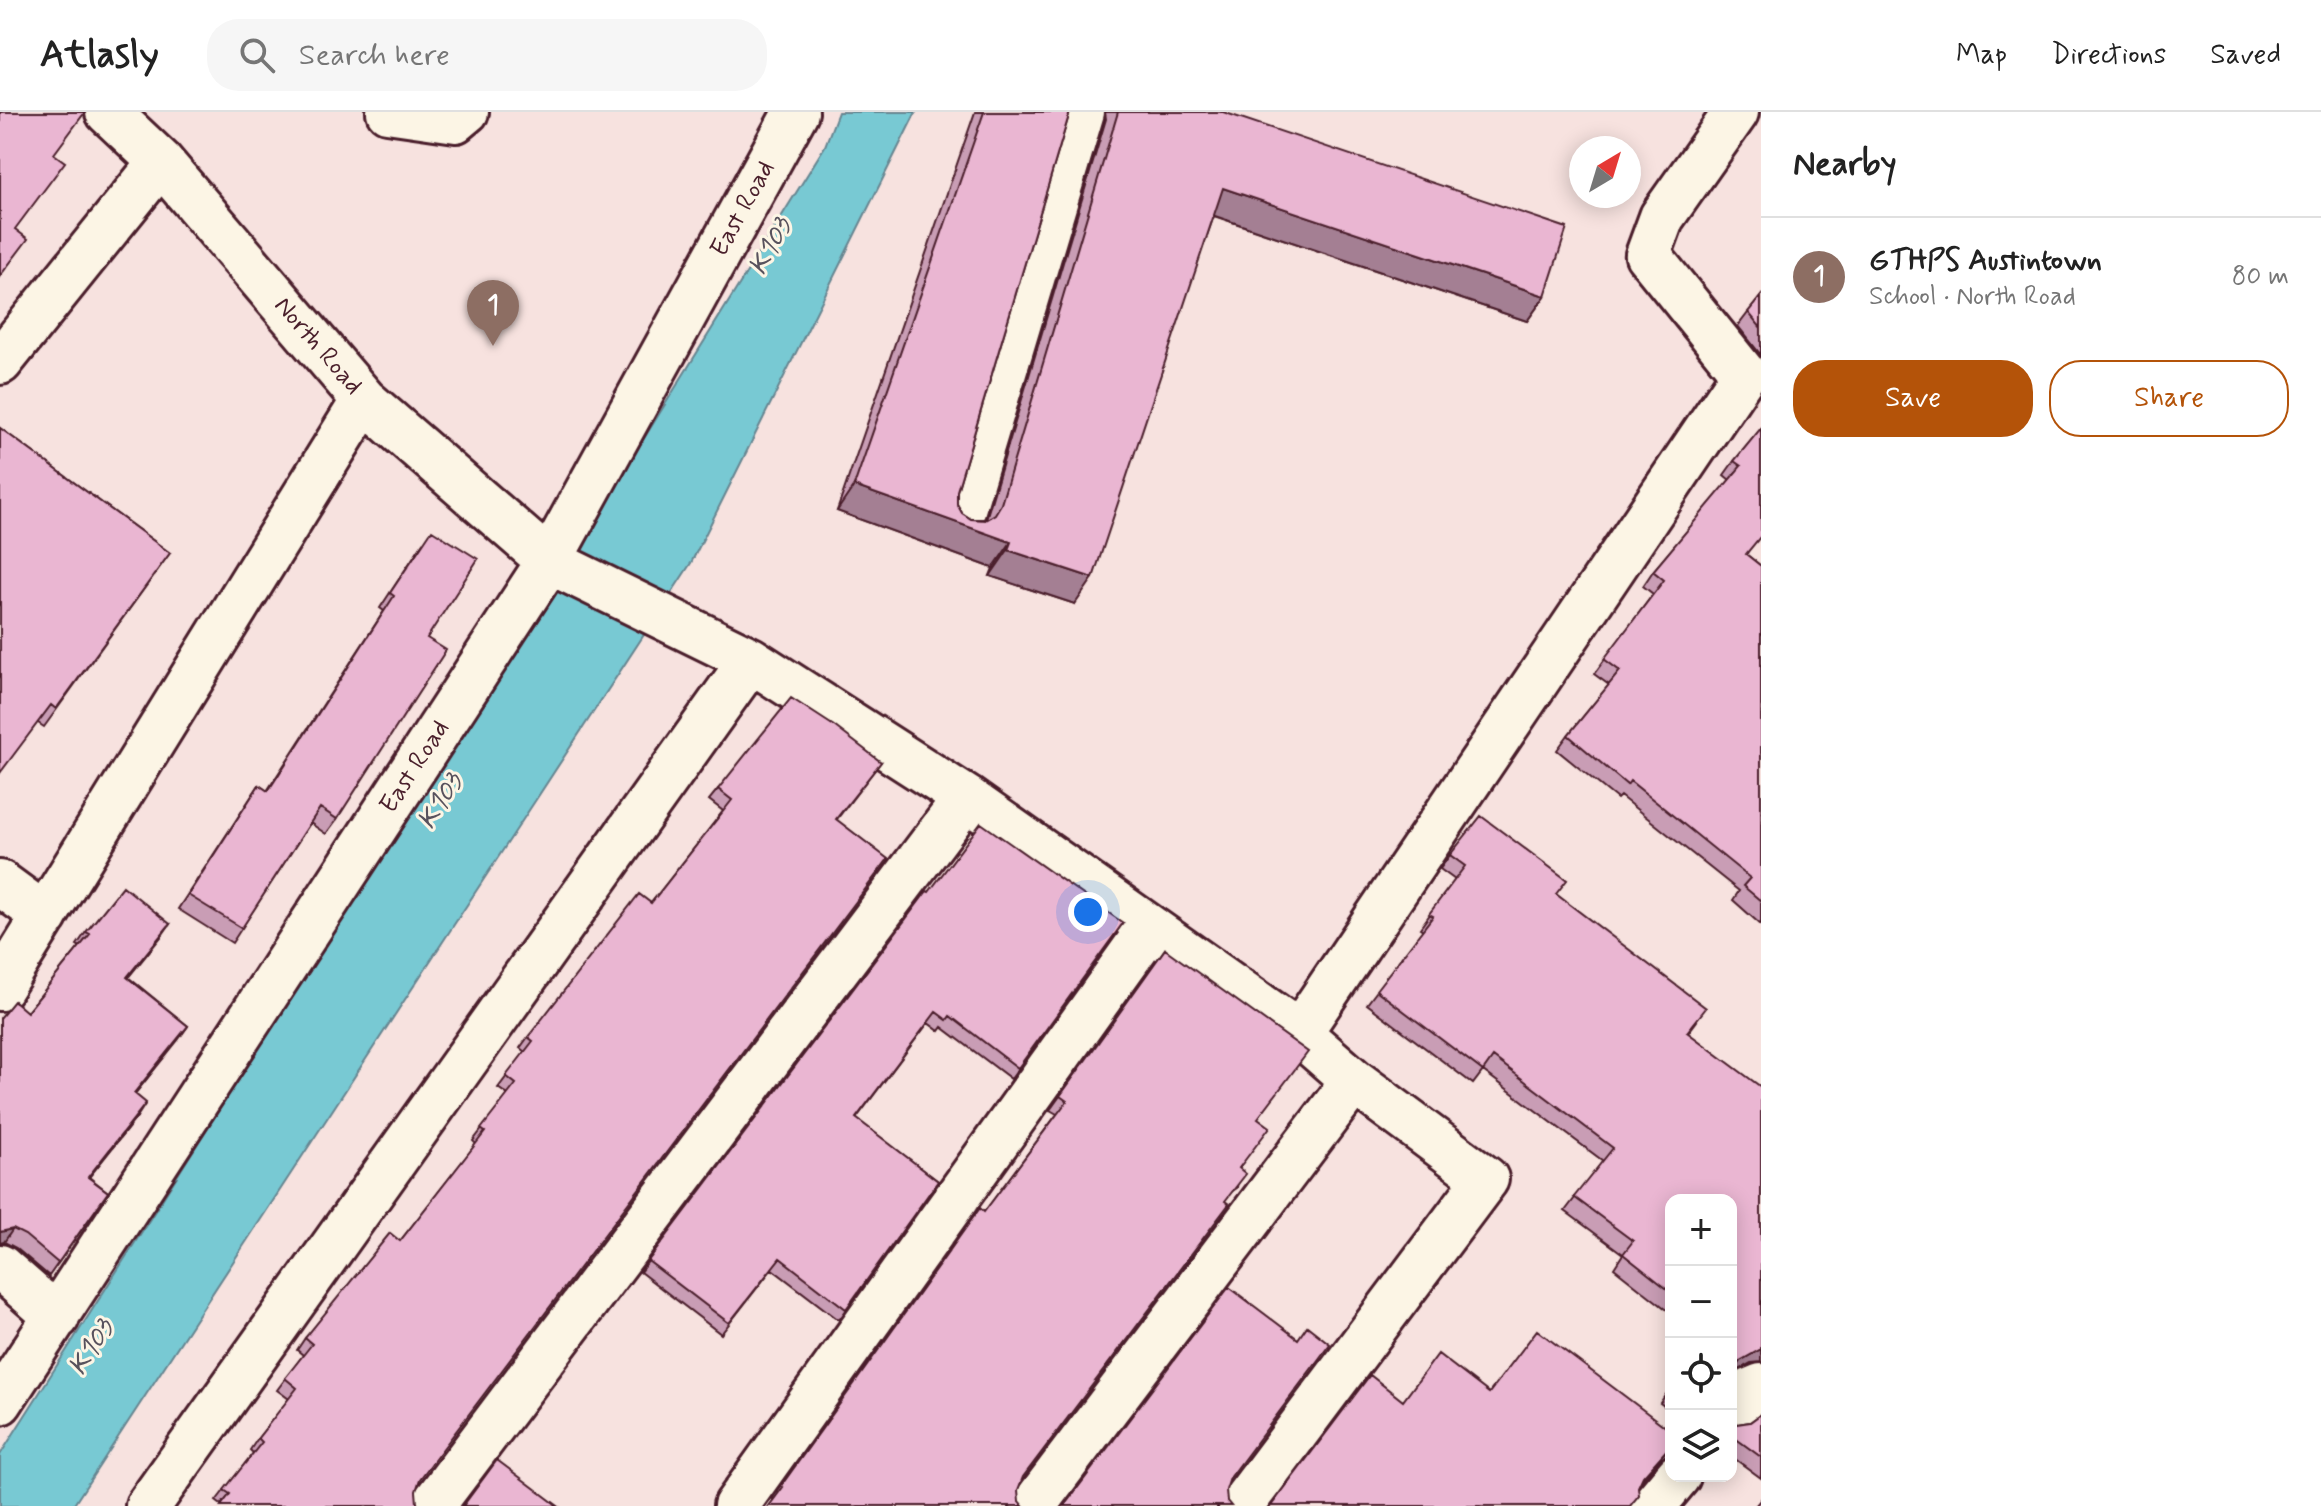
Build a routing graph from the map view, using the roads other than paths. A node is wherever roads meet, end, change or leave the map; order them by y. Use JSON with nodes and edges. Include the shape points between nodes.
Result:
{"nodes":[{"id":1,"x":108,"y":112,"type":"edge"},
{"id":2,"x":387,"y":112,"type":"edge"},
{"id":3,"x":468,"y":112,"type":"edge"},
{"id":4,"x":796,"y":112,"type":"edge"},
{"id":5,"x":1084,"y":112,"type":"edge"},
{"id":6,"x":1736,"y":112,"type":"edge"},
{"id":7,"x":161,"y":162,"type":"junction"},
{"id":8,"x":0,"y":362,"type":"edge"},
{"id":9,"x":364,"y":400,"type":"junction"},
{"id":10,"x":961,"y":523,"type":"edge"},
{"id":11,"x":549,"y":561,"type":"junction"},
{"id":12,"x":751,"y":660,"type":"junction"},
{"id":13,"x":966,"y":798,"type":"junction"},
{"id":14,"x":0,"y":883,"type":"edge"},
{"id":15,"x":45,"y":916,"type":"junction"},
{"id":16,"x":1149,"y":929,"type":"junction"},
{"id":17,"x":0,"y":988,"type":"edge"},
{"id":18,"x":1299,"y":1033,"type":"junction"},
{"id":19,"x":1354,"y":1081,"type":"junction"},
{"id":20,"x":0,"y":1267,"type":"edge"},
{"id":21,"x":57,"y":1317,"type":"junction"},
{"id":22,"x":1761,"y":1386,"type":"edge"},
{"id":23,"x":0,"y":1402,"type":"edge"},
{"id":24,"x":1733,"y":1410,"type":"edge"},
{"id":25,"x":1673,"y":1482,"type":"edge"},
{"id":26,"x":148,"y":1506,"type":"edge"},
{"id":27,"x":432,"y":1506,"type":"edge"},
{"id":28,"x":736,"y":1506,"type":"edge"},
{"id":29,"x":1033,"y":1506,"type":"edge"},
{"id":30,"x":1241,"y":1506,"type":"edge"},
{"id":31,"x":1653,"y":1506,"type":"edge"}],
"edges":[{"from":1,"to":7,"type":"street","name":"North Road"},
{"from":2,"to":3,"type":"lane","via":[[456,122]]},
{"from":4,"to":11,"type":"street","name":"East Road"},
{"from":5,"to":10,"type":"lane"},
{"from":6,"to":18,"type":"street","via":[[1662,217],[1648,255],[1744,374]]},
{"from":7,"to":8,"type":"street"},
{"from":7,"to":9,"type":"street","name":"North Road"},
{"from":9,"to":11,"type":"street","name":"North Road"},
{"from":9,"to":15,"type":"street"},
{"from":11,"to":12,"type":"street","name":"North Road"},
{"from":11,"to":21,"type":"street","name":"East Road"},
{"from":12,"to":13,"type":"street","name":"North Road"},
{"from":12,"to":26,"type":"street"},
{"from":13,"to":16,"type":"street","name":"North Road"},
{"from":13,"to":27,"type":"street"},
{"from":14,"to":15,"type":"street"},
{"from":15,"to":17,"type":"street"},
{"from":16,"to":18,"type":"street","name":"North Road"},
{"from":16,"to":28,"type":"street"},
{"from":18,"to":19,"type":"street","name":"North Road"},
{"from":19,"to":29,"type":"street"},
{"from":19,"to":30,"type":"street","name":"North Road","via":[[1486,1179]]},
{"from":20,"to":21,"type":"street"},
{"from":21,"to":23,"type":"street","name":"East Road"},
{"from":22,"to":24,"type":"street","via":[[1749,1391]]},
{"from":25,"to":31,"type":"street"}]}
